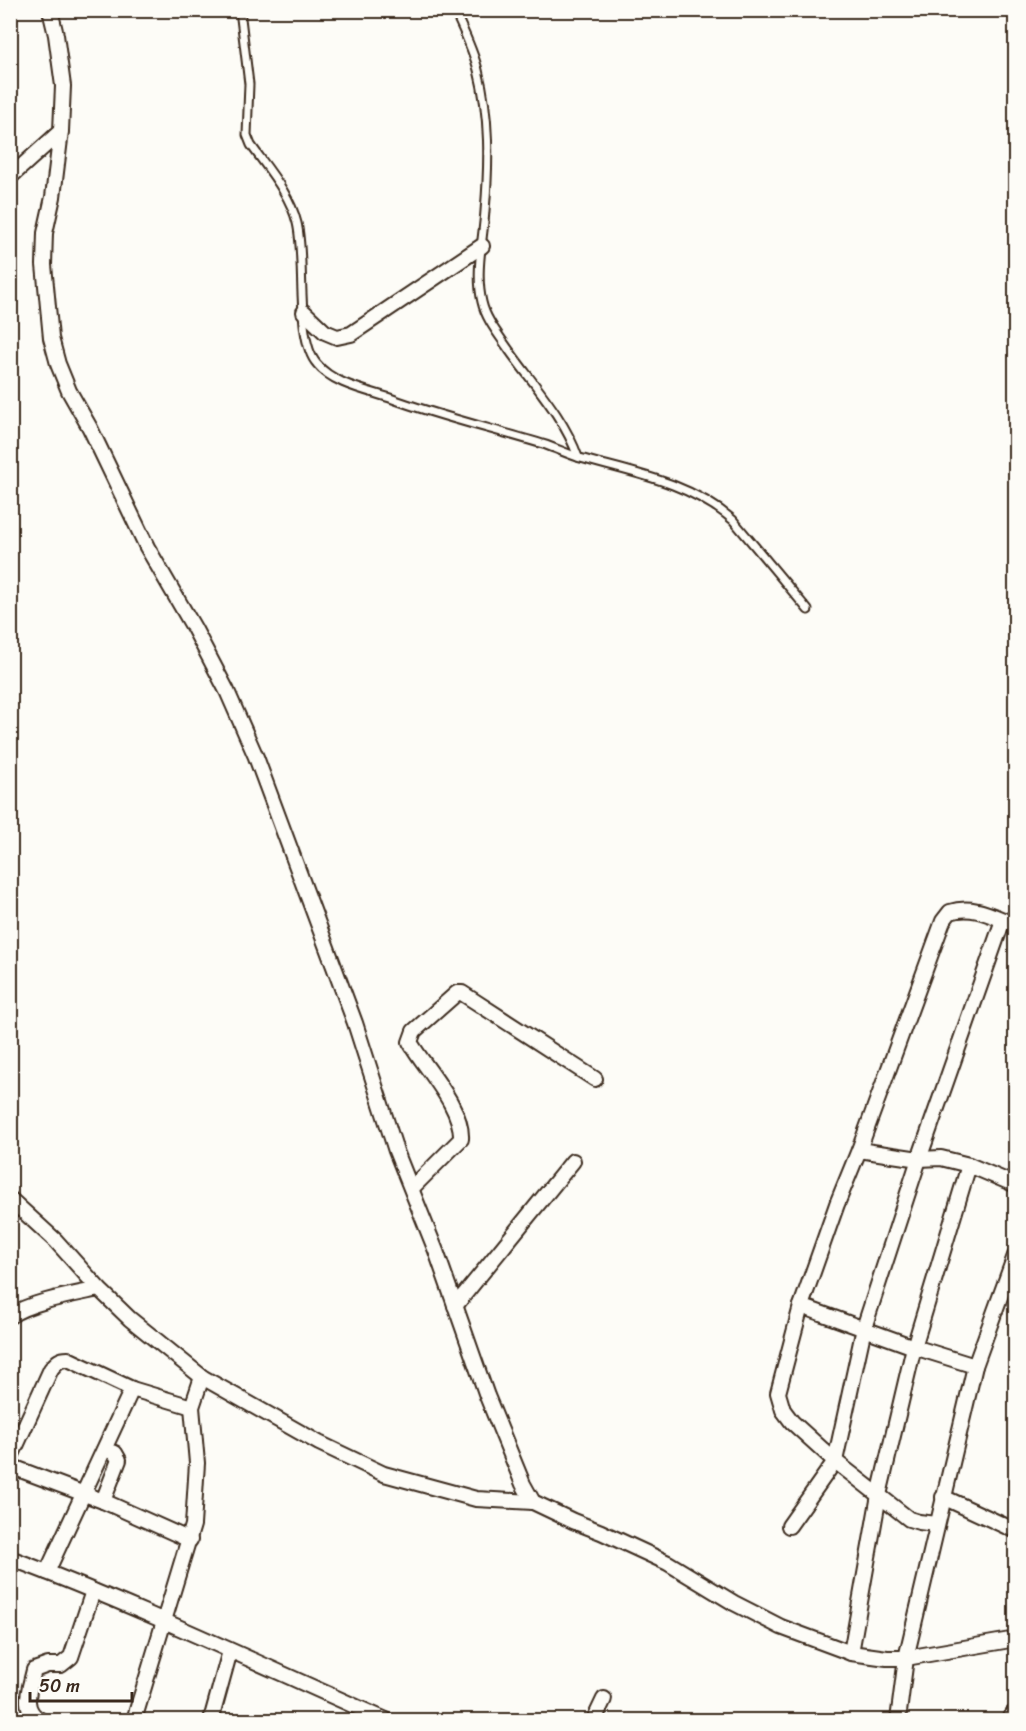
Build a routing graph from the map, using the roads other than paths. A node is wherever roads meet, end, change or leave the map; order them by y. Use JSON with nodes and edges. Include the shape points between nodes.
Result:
{"nodes":[{"id":1,"x":50,"y":10,"type":"edge"},
{"id":2,"x":240,"y":10,"type":"edge"},
{"id":3,"x":454,"y":10,"type":"edge"},
{"id":4,"x":62,"y":131,"type":"junction"},
{"id":5,"x":10,"y":177,"type":"edge"},
{"id":6,"x":482,"y":246,"type":"junction"},
{"id":7,"x":304,"y":312,"type":"junction"},
{"id":8,"x":578,"y":457,"type":"junction"},
{"id":9,"x":808,"y":610,"type":"dead end"},
{"id":10,"x":1009,"y":922,"type":"edge"},
{"id":11,"x":595,"y":1079,"type":"dead end"},
{"id":12,"x":859,"y":1150,"type":"junction"},
{"id":13,"x":919,"y":1159,"type":"junction"},
{"id":14,"x":573,"y":1161,"type":"dead end"},
{"id":15,"x":969,"y":1165,"type":"junction"},
{"id":16,"x":1016,"y":1185,"type":"edge"},
{"id":17,"x":412,"y":1188,"type":"junction"},
{"id":18,"x":10,"y":1200,"type":"edge"},
{"id":19,"x":1016,"y":1253,"type":"edge"},
{"id":20,"x":99,"y":1288,"type":"junction"},
{"id":21,"x":455,"y":1306,"type":"junction"},
{"id":22,"x":801,"y":1306,"type":"junction"},
{"id":23,"x":10,"y":1316,"type":"edge"},
{"id":24,"x":864,"y":1328,"type":"junction"},
{"id":25,"x":914,"y":1347,"type":"junction"},
{"id":26,"x":975,"y":1366,"type":"junction"},
{"id":27,"x":202,"y":1377,"type":"junction"},
{"id":28,"x":132,"y":1389,"type":"junction"},
{"id":29,"x":192,"y":1407,"type":"junction"},
{"id":30,"x":105,"y":1449,"type":"junction"},
{"id":31,"x":10,"y":1459,"type":"edge"},
{"id":32,"x":835,"y":1461,"type":"junction"},
{"id":33,"x":10,"y":1466,"type":"edge"},
{"id":34,"x":84,"y":1494,"type":"junction"},
{"id":35,"x":879,"y":1495,"type":"junction"},
{"id":36,"x":943,"y":1497,"type":"junction"},
{"id":37,"x":103,"y":1501,"type":"junction"},
{"id":38,"x":533,"y":1502,"type":"junction"},
{"id":39,"x":936,"y":1524,"type":"junction"},
{"id":40,"x":789,"y":1526,"type":"dead end"},
{"id":41,"x":1016,"y":1531,"type":"edge"},
{"id":42,"x":190,"y":1540,"type":"junction"},
{"id":43,"x":10,"y":1558,"type":"edge"},
{"id":44,"x":47,"y":1572,"type":"junction"},
{"id":45,"x":93,"y":1591,"type":"junction"},
{"id":46,"x":164,"y":1619,"type":"junction"},
{"id":47,"x":1016,"y":1639,"type":"edge"},
{"id":48,"x":230,"y":1651,"type":"junction"},
{"id":49,"x":851,"y":1653,"type":"junction"},
{"id":50,"x":906,"y":1658,"type":"junction"},
{"id":51,"x":604,"y":1699,"type":"dead end"},
{"id":52,"x":354,"y":1706,"type":"junction"},
{"id":53,"x":1016,"y":1716,"type":"edge"},
{"id":54,"x":40,"y":1720,"type":"edge"},
{"id":55,"x":134,"y":1720,"type":"edge"},
{"id":56,"x":211,"y":1720,"type":"edge"},
{"id":57,"x":351,"y":1720,"type":"edge"},
{"id":58,"x":386,"y":1720,"type":"edge"},
{"id":59,"x":594,"y":1720,"type":"edge"},
{"id":60,"x":898,"y":1720,"type":"edge"},
{"id":61,"x":1013,"y":1720,"type":"edge"}],
"edges":[{"from":1,"to":4,"type":"street","via":[[63,86]]},
{"from":2,"to":7,"type":"lane","via":[[249,84],[247,135],[291,206],[296,221],[301,241]]},
{"from":3,"to":6,"type":"lane","via":[[478,69],[485,111],[488,176]]},
{"from":4,"to":5,"type":"street"},
{"from":4,"to":17,"type":"street","via":[[45,233],[44,265],[51,338],[58,364],[147,547],[227,691],[256,757]]},
{"from":6,"to":7,"type":"street","via":[[351,334],[337,337],[325,333]]},
{"from":6,"to":8,"type":"lane","via":[[480,289],[486,313],[564,427]]},
{"from":7,"to":8,"type":"lane","via":[[308,348],[329,375],[423,410]]},
{"from":8,"to":9,"type":"lane","via":[[676,485],[721,509]]},
{"from":10,"to":12,"type":"street","via":[[978,910],[957,909],[946,915]]},
{"from":10,"to":13,"type":"street"},
{"from":11,"to":17,"type":"street","via":[[462,993],[456,993],[414,1031],[411,1042],[456,1111],[461,1139]]},
{"from":12,"to":13,"type":"street"},
{"from":12,"to":22,"type":"street"},
{"from":13,"to":15,"type":"street","via":[[941,1158]]},
{"from":13,"to":24,"type":"street"},
{"from":14,"to":21,"type":"street"},
{"from":15,"to":16,"type":"street"},
{"from":15,"to":25,"type":"street"},
{"from":17,"to":21,"type":"street"},
{"from":18,"to":20,"type":"street","via":[[56,1241]]},
{"from":19,"to":26,"type":"street"},
{"from":20,"to":23,"type":"street"},
{"from":20,"to":27,"type":"street","via":[[130,1319]]},
{"from":21,"to":38,"type":"street","via":[[515,1467]]},
{"from":22,"to":24,"type":"street"},
{"from":22,"to":32,"type":"street","via":[[778,1393],[792,1422]]},
{"from":24,"to":25,"type":"street"},
{"from":24,"to":32,"type":"street"},
{"from":25,"to":26,"type":"street"},
{"from":25,"to":35,"type":"street"},
{"from":26,"to":36,"type":"street"},
{"from":27,"to":29,"type":"street"},
{"from":27,"to":38,"type":"street","via":[[319,1443],[384,1474],[476,1499]]},
{"from":28,"to":29,"type":"street"},
{"from":28,"to":30,"type":"street"},
{"from":28,"to":31,"type":"street","via":[[68,1359],[57,1361]]},
{"from":29,"to":42,"type":"street","via":[[196,1463]]},
{"from":30,"to":34,"type":"street"},
{"from":30,"to":37,"type":"street","via":[[115,1453],[119,1460]]},
{"from":32,"to":35,"type":"street"},
{"from":32,"to":40,"type":"street"},
{"from":33,"to":34,"type":"street"},
{"from":34,"to":37,"type":"street"},
{"from":34,"to":44,"type":"street"},
{"from":35,"to":39,"type":"street","via":[[909,1519]]},
{"from":35,"to":49,"type":"street"},
{"from":36,"to":39,"type":"street"},
{"from":36,"to":41,"type":"street"},
{"from":37,"to":42,"type":"street"},
{"from":38,"to":49,"type":"street","via":[[668,1563],[781,1627]]},
{"from":39,"to":50,"type":"street"},
{"from":42,"to":46,"type":"street"},
{"from":43,"to":44,"type":"street"},
{"from":44,"to":45,"type":"street"},
{"from":45,"to":46,"type":"street"},
{"from":45,"to":54,"type":"street","via":[[71,1657],[61,1665],[34,1670],[27,1704],[32,1716]]},
{"from":46,"to":48,"type":"street"},
{"from":46,"to":55,"type":"street"},
{"from":47,"to":50,"type":"street"},
{"from":48,"to":52,"type":"street"},
{"from":48,"to":56,"type":"street"},
{"from":49,"to":50,"type":"street"},
{"from":50,"to":60,"type":"street"},
{"from":51,"to":59,"type":"street"},
{"from":52,"to":57,"type":"street"},
{"from":52,"to":58,"type":"street"},
{"from":53,"to":61,"type":"main road"}]}
